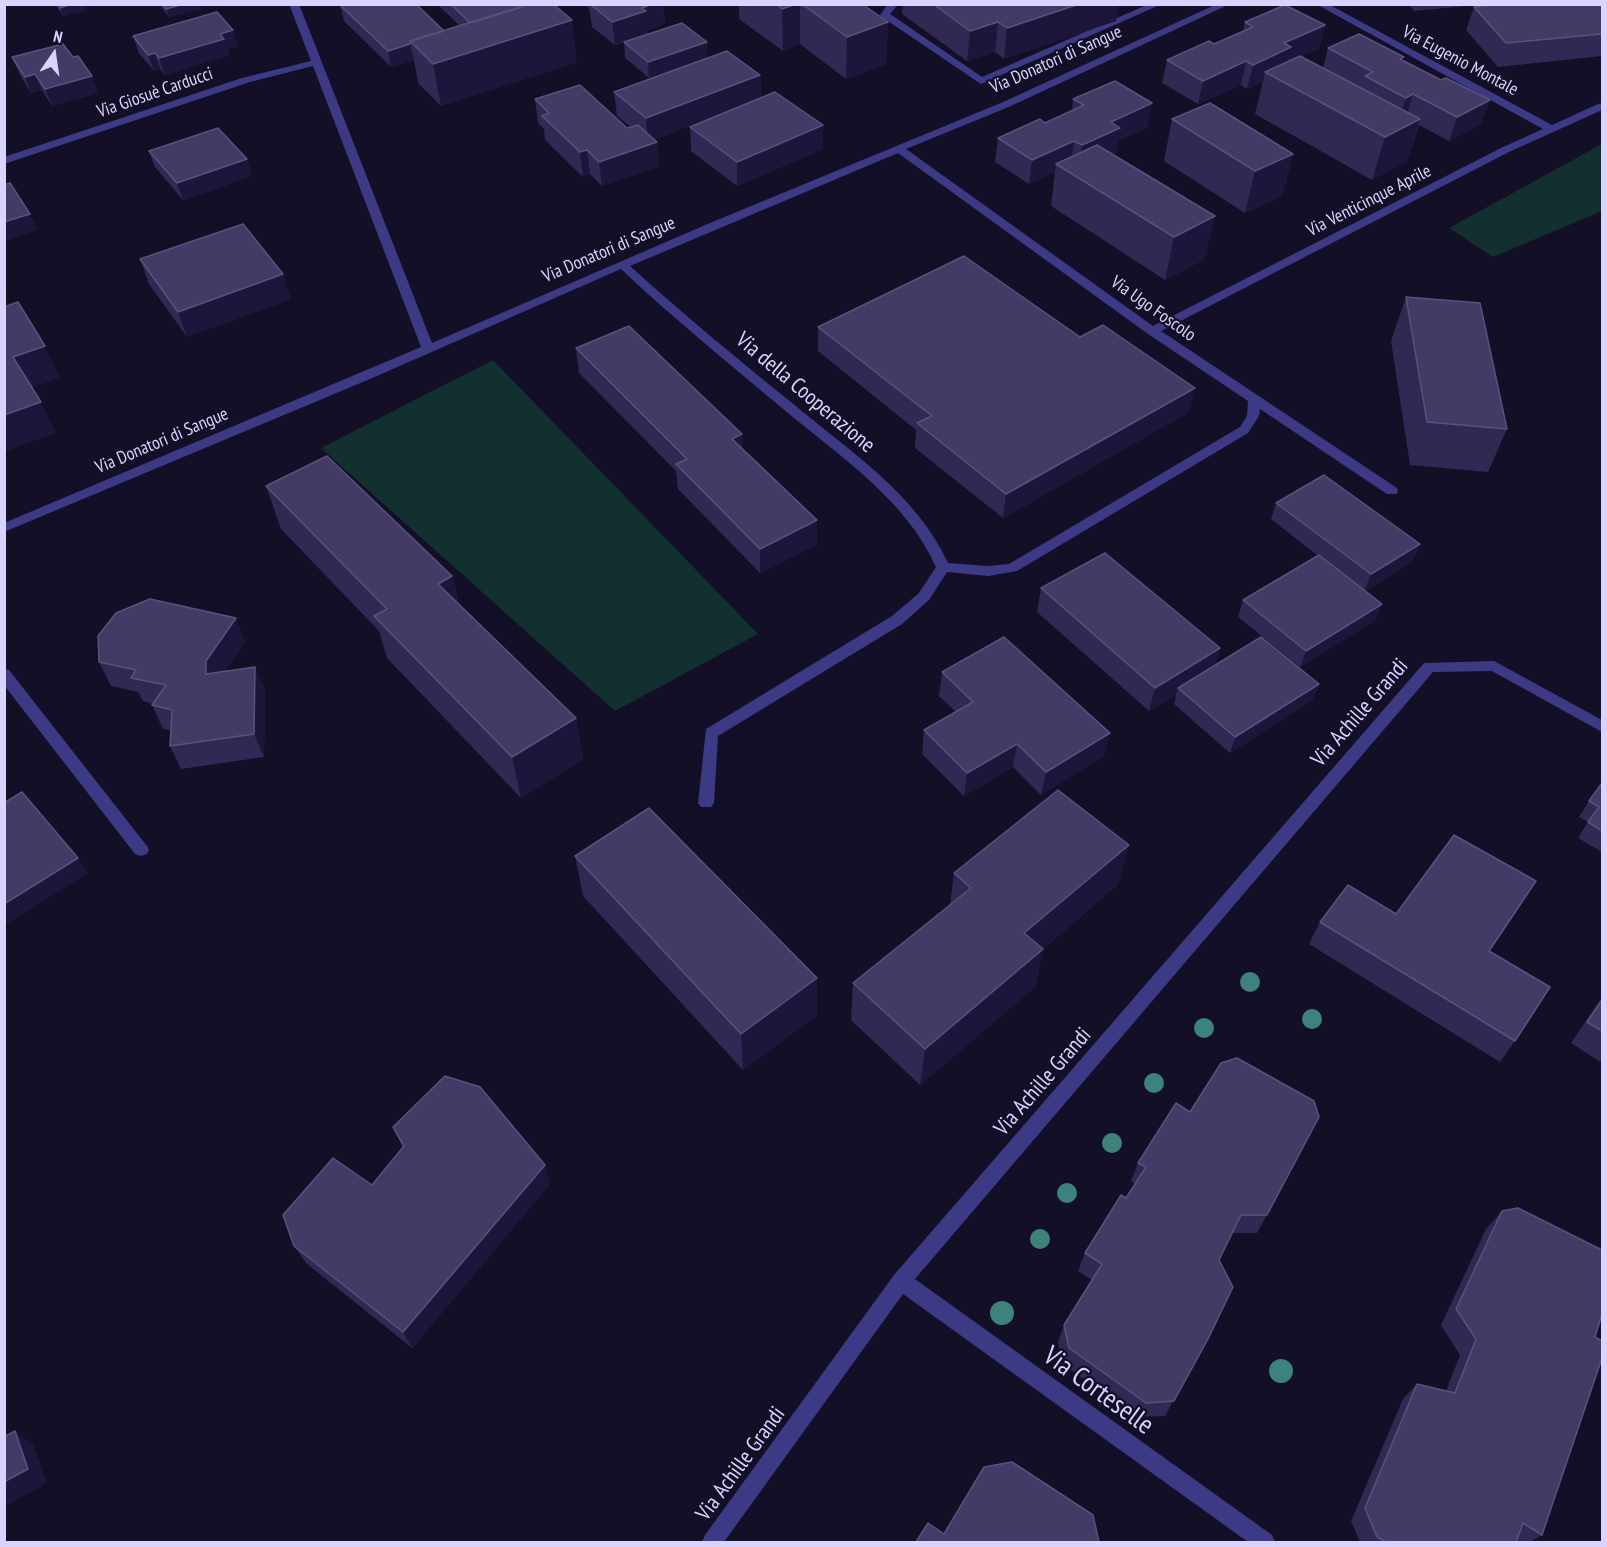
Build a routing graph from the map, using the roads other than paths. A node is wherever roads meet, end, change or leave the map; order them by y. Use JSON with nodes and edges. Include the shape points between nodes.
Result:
{"nodes":[{"id":1,"x":294,"y":4,"type":"edge"},
{"id":2,"x":888,"y":4,"type":"edge"},
{"id":3,"x":1158,"y":4,"type":"edge"},
{"id":4,"x":1226,"y":4,"type":"edge"},
{"id":5,"x":1320,"y":4,"type":"edge"},
{"id":6,"x":318,"y":62,"type":"junction"},
{"id":7,"x":1602,"y":106,"type":"edge"},
{"id":8,"x":1553,"y":130,"type":"junction"},
{"id":9,"x":899,"y":149,"type":"junction"},
{"id":10,"x":4,"y":161,"type":"edge"},
{"id":11,"x":624,"y":266,"type":"junction"},
{"id":12,"x":1152,"y":331,"type":"junction"},
{"id":13,"x":428,"y":349,"type":"junction"},
{"id":14,"x":1254,"y":401,"type":"junction"},
{"id":15,"x":1392,"y":491,"type":"dead end"},
{"id":16,"x":4,"y":528,"type":"edge"},
{"id":17,"x":943,"y":567,"type":"junction"},
{"id":18,"x":4,"y":674,"type":"edge"},
{"id":19,"x":1602,"y":727,"type":"edge"},
{"id":20,"x":706,"y":803,"type":"dead end"},
{"id":21,"x":141,"y":850,"type":"dead end"},
{"id":22,"x":901,"y":1281,"type":"junction"},
{"id":23,"x":712,"y":1542,"type":"edge"},
{"id":24,"x":1264,"y":1542,"type":"edge"}],
"edges":[{"from":1,"to":6,"type":"street"},
{"from":2,"to":3,"type":"street","via":[[891,7],[885,15],[981,81]]},
{"from":4,"to":9,"type":"street","name":"Via Donatori di Sangue"},
{"from":5,"to":8,"type":"street","name":"Via Eugenio Montale"},
{"from":6,"to":10,"type":"street","name":"Via Giosuè Carducci","via":[[246,80]]},
{"from":6,"to":13,"type":"street"},
{"from":7,"to":8,"type":"street","name":"Via Venticinque Aprile"},
{"from":8,"to":12,"type":"street","name":"Via Venticinque Aprile","via":[[1505,150]]},
{"from":9,"to":11,"type":"street","name":"Via Donatori di Sangue"},
{"from":9,"to":12,"type":"street","name":"Via Ugo Foscolo"},
{"from":11,"to":13,"type":"street","name":"Via Donatori di Sangue"},
{"from":11,"to":17,"type":"street","name":"Via della Cooperazione","via":[[676,314],[883,485],[914,515],[932,541]]},
{"from":12,"to":14,"type":"street","name":"Via Ugo Foscolo"},
{"from":13,"to":16,"type":"street","name":"Via Donatori di Sangue"},
{"from":14,"to":15,"type":"street","name":"Via Ugo Foscolo"},
{"from":14,"to":17,"type":"street","via":[[1253,416],[1244,429],[1012,568]]},
{"from":17,"to":20,"type":"street","via":[[936,584],[921,602],[897,620],[711,733]]},
{"from":18,"to":21,"type":"street"},
{"from":19,"to":22,"type":"street","name":"Via Achille Grandi","via":[[1494,666],[1429,667]]},
{"from":22,"to":23,"type":"street","name":"Via Achille Grandi"},
{"from":22,"to":24,"type":"street","name":"Via Corteselle"}]}
